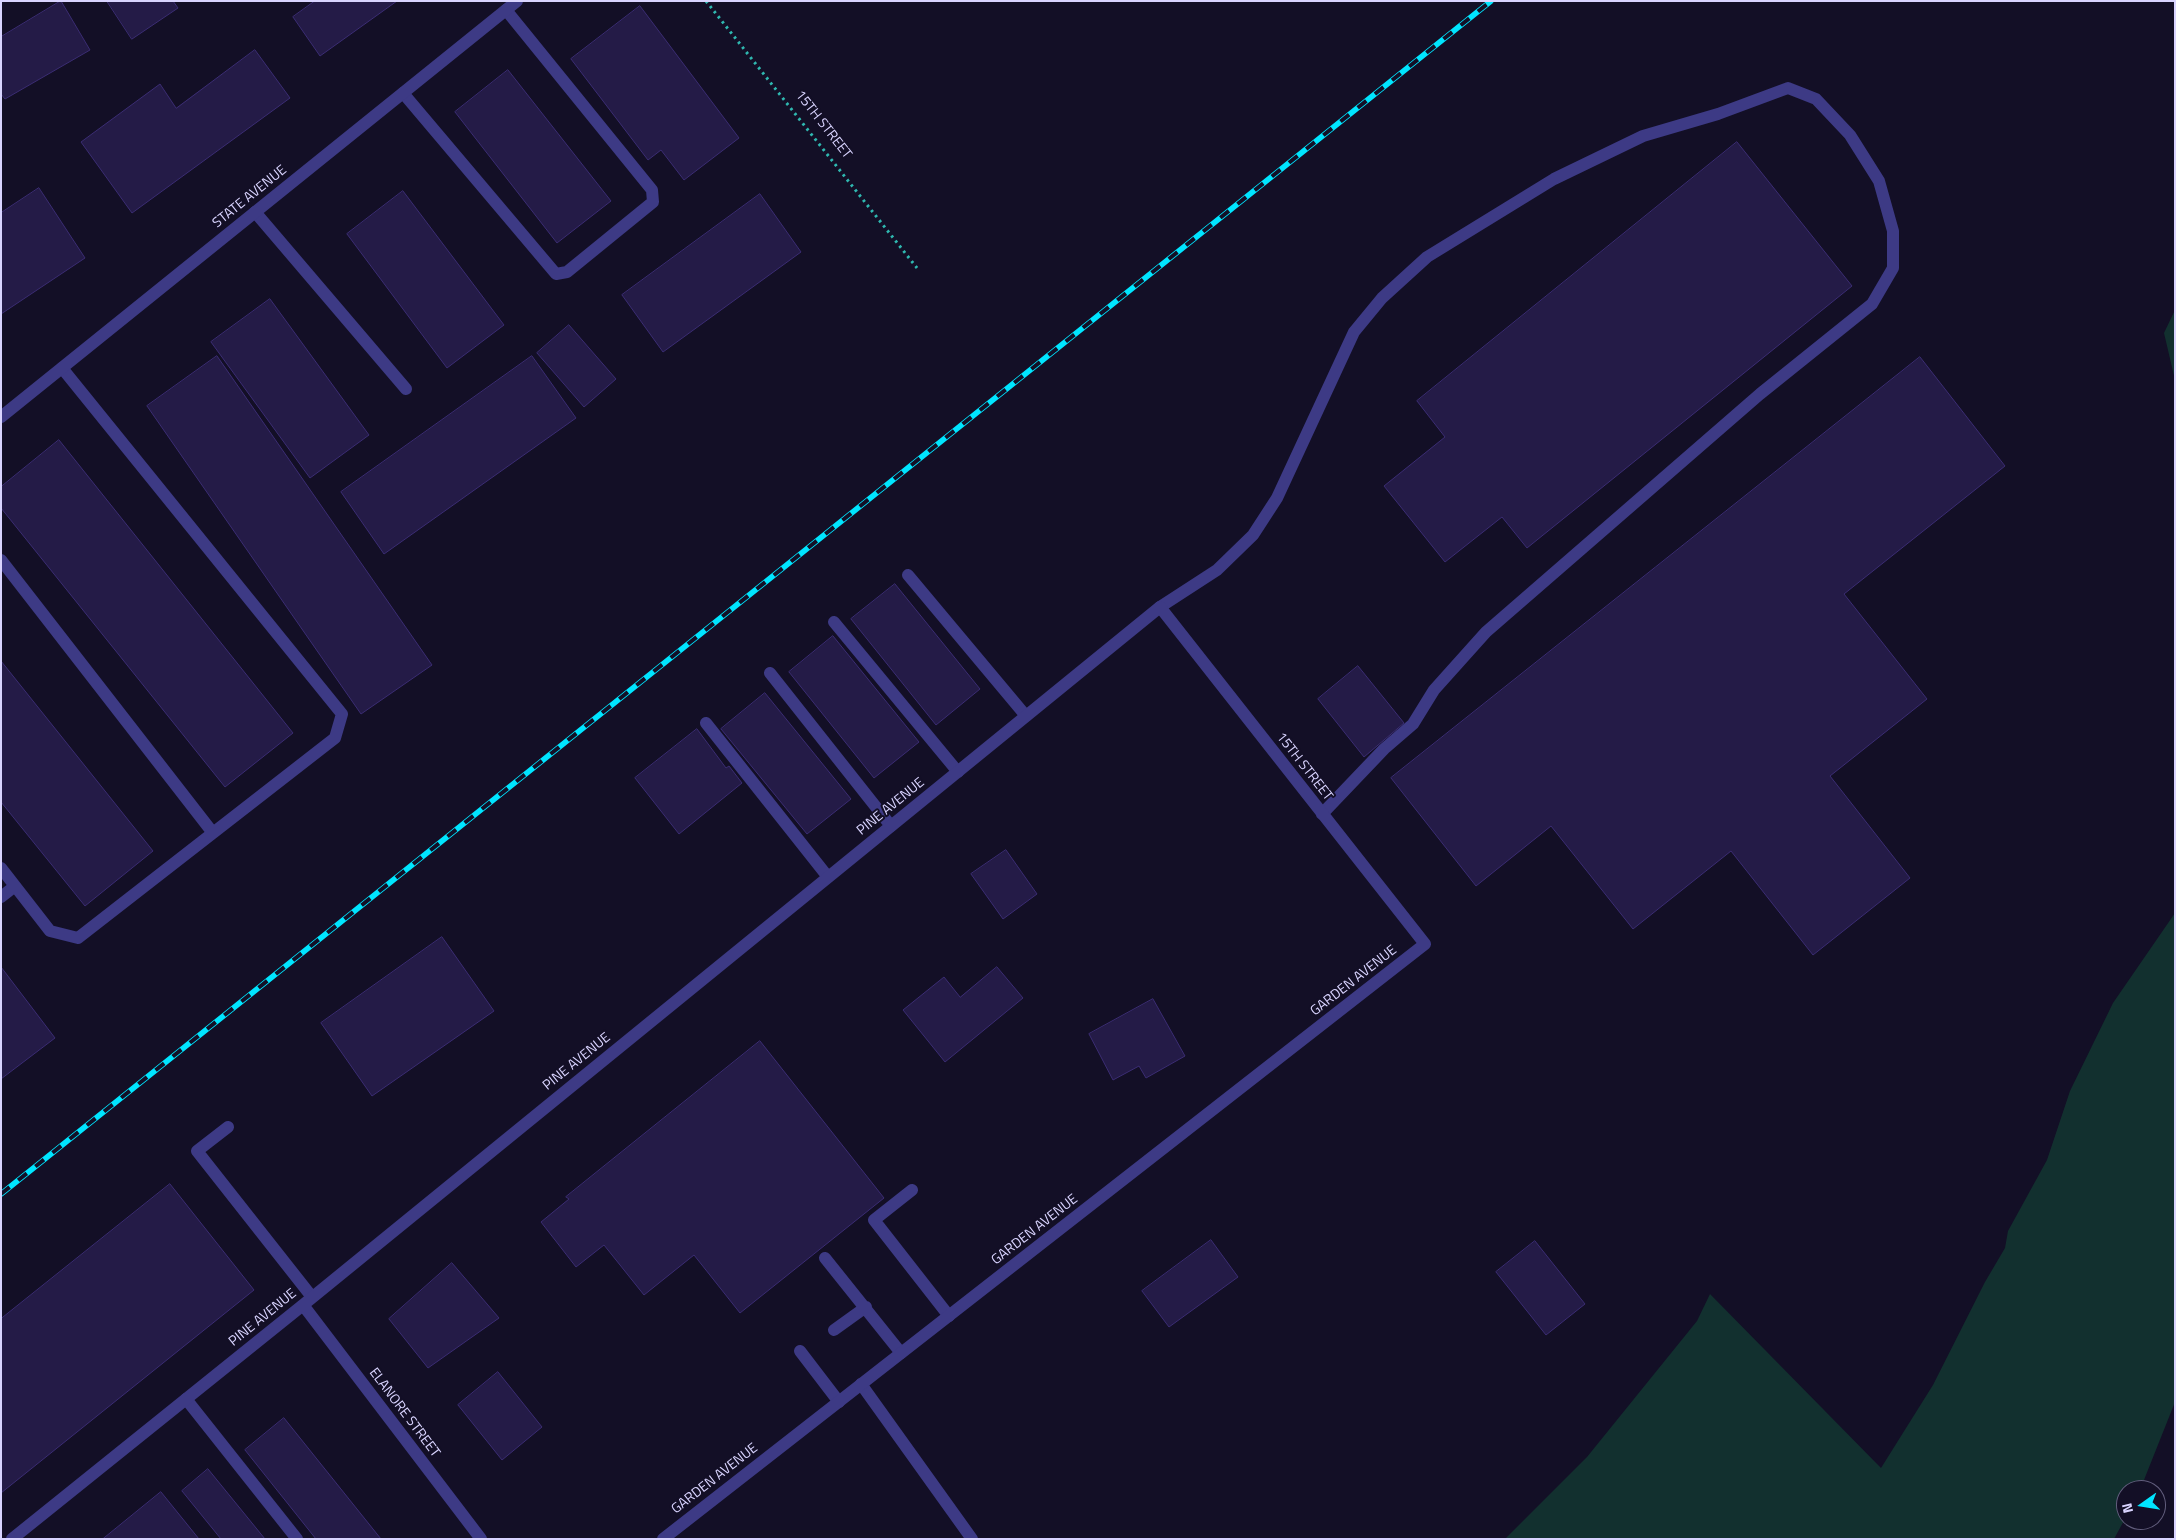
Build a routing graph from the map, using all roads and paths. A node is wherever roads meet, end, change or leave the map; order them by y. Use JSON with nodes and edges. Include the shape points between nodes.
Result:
{"nodes":[{"id":1,"x":517,"y":1,"type":"edge"},
{"id":2,"x":706,"y":1,"type":"edge"},
{"id":3,"x":506,"y":10,"type":"junction"},
{"id":4,"x":404,"y":92,"type":"junction"},
{"id":5,"x":255,"y":212,"type":"junction"},
{"id":6,"x":917,"y":268,"type":"dead end"},
{"id":7,"x":62,"y":368,"type":"junction"},
{"id":8,"x":406,"y":389,"type":"dead end"},
{"id":9,"x":1,"y":417,"type":"edge"},
{"id":10,"x":1,"y":560,"type":"edge"},
{"id":11,"x":908,"y":575,"type":"dead end"},
{"id":12,"x":1160,"y":607,"type":"junction"},
{"id":13,"x":834,"y":622,"type":"dead end"},
{"id":14,"x":770,"y":673,"type":"dead end"},
{"id":15,"x":1026,"y":716,"type":"junction"},
{"id":16,"x":706,"y":723,"type":"dead end"},
{"id":17,"x":958,"y":772,"type":"junction"},
{"id":18,"x":1322,"y":814,"type":"junction"},
{"id":19,"x":891,"y":826,"type":"junction"},
{"id":20,"x":213,"y":833,"type":"junction"},
{"id":21,"x":1,"y":868,"type":"edge"},
{"id":22,"x":828,"y":877,"type":"junction"},
{"id":23,"x":15,"y":886,"type":"junction"},
{"id":24,"x":1,"y":897,"type":"edge"},
{"id":25,"x":1425,"y":944,"type":"joint"},
{"id":26,"x":228,"y":1127,"type":"dead end"},
{"id":27,"x":912,"y":1190,"type":"dead end"},
{"id":28,"x":825,"y":1258,"type":"dead end"},
{"id":29,"x":307,"y":1301,"type":"junction"},
{"id":30,"x":866,"y":1307,"type":"junction"},
{"id":31,"x":949,"y":1316,"type":"junction"},
{"id":32,"x":834,"y":1330,"type":"dead end"},
{"id":33,"x":800,"y":1351,"type":"dead end"},
{"id":34,"x":901,"y":1353,"type":"junction"},
{"id":35,"x":861,"y":1384,"type":"junction"},
{"id":36,"x":186,"y":1399,"type":"junction"},
{"id":37,"x":839,"y":1402,"type":"junction"},
{"id":38,"x":12,"y":1539,"type":"edge"},
{"id":39,"x":297,"y":1539,"type":"edge"},
{"id":40,"x":482,"y":1539,"type":"edge"},
{"id":41,"x":663,"y":1539,"type":"edge"},
{"id":42,"x":972,"y":1539,"type":"edge"}],
"edges":[{"from":1,"to":3,"type":"street","name":"STATE AVENUE"},
{"from":2,"to":6,"type":"path","name":"15TH STREET"},
{"from":3,"to":4,"type":"street","name":"STATE AVENUE"},
{"from":3,"to":4,"type":"street","via":[[652,190],[653,202],[567,272],[556,274]]},
{"from":4,"to":5,"type":"street","name":"STATE AVENUE"},
{"from":5,"to":7,"type":"street","name":"STATE AVENUE"},
{"from":5,"to":8,"type":"street"},
{"from":7,"to":9,"type":"street","name":"STATE AVENUE"},
{"from":7,"to":20,"type":"street","via":[[342,714],[335,738]]},
{"from":10,"to":20,"type":"street"},
{"from":11,"to":15,"type":"street"},
{"from":12,"to":15,"type":"street","name":"PINE AVENUE"},
{"from":12,"to":18,"type":"street","name":"15TH STREET"},
{"from":12,"to":18,"type":"street","name":"PINE AVENUE","via":[[1217,570],[1253,535],[1277,498],[1354,332],[1382,298],[1427,257],[1554,179],[1643,136],[1718,114],[1788,88],[1816,99],[1850,135],[1879,181],[1893,230],[1893,268],[1872,304],[1760,394],[1486,632],[1434,690],[1413,724],[1384,749]]},
{"from":13,"to":17,"type":"street"},
{"from":14,"to":19,"type":"street"},
{"from":15,"to":17,"type":"street","name":"PINE AVENUE"},
{"from":16,"to":22,"type":"street"},
{"from":17,"to":19,"type":"street","name":"PINE AVENUE"},
{"from":18,"to":25,"type":"street","name":"15TH STREET"},
{"from":19,"to":22,"type":"street","name":"PINE AVENUE"},
{"from":20,"to":23,"type":"street","via":[[78,938],[50,931]]},
{"from":21,"to":23,"type":"street"},
{"from":22,"to":29,"type":"street","name":"PINE AVENUE"},
{"from":23,"to":24,"type":"street"},
{"from":25,"to":31,"type":"street","name":"GARDEN AVENUE"},
{"from":26,"to":29,"type":"street","name":"ELANORE STREET","via":[[197,1151]]},
{"from":27,"to":31,"type":"street","via":[[874,1220]]},
{"from":28,"to":30,"type":"street"},
{"from":29,"to":36,"type":"street","name":"PINE AVENUE"},
{"from":29,"to":40,"type":"street","name":"ELANORE STREET"},
{"from":30,"to":32,"type":"street"},
{"from":30,"to":34,"type":"street"},
{"from":31,"to":34,"type":"street","name":"GARDEN AVENUE"},
{"from":33,"to":37,"type":"street"},
{"from":34,"to":35,"type":"street","name":"GARDEN AVENUE"},
{"from":35,"to":37,"type":"street","name":"GARDEN AVENUE"},
{"from":35,"to":42,"type":"street"},
{"from":36,"to":38,"type":"street","name":"PINE AVENUE"},
{"from":36,"to":39,"type":"street"},
{"from":37,"to":41,"type":"street","name":"GARDEN AVENUE"}]}
